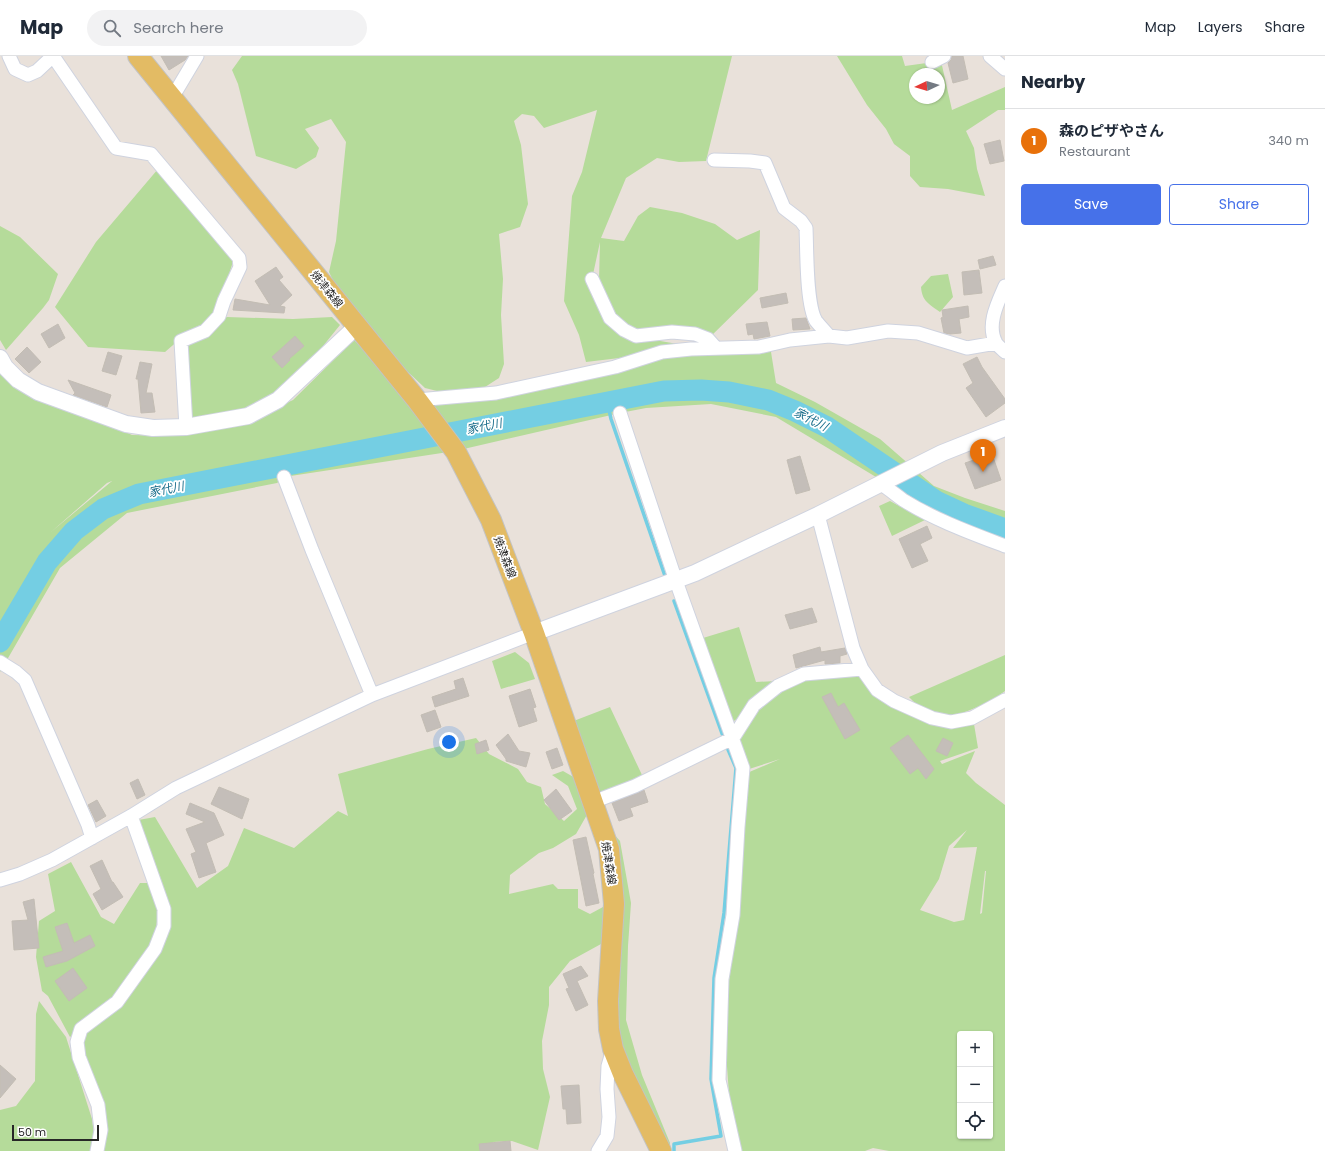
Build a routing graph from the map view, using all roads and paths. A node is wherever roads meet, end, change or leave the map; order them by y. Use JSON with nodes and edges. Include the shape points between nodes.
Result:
{"nodes":[{"id":1,"x":9,"y":56,"type":"edge"},
{"id":2,"x":53,"y":56,"type":"edge"},
{"id":3,"x":138,"y":56,"type":"edge"},
{"id":4,"x":197,"y":56,"type":"edge"},
{"id":5,"x":990,"y":56,"type":"edge"},
{"id":6,"x":1005,"y":70,"type":"edge"},
{"id":7,"x":172,"y":98,"type":"junction"},
{"id":8,"x":714,"y":160,"type":"dead end"},
{"id":9,"x":592,"y":279,"type":"dead end"},
{"id":10,"x":1005,"y":286,"type":"edge"},
{"id":11,"x":1000,"y":311,"type":"edge"},
{"id":12,"x":357,"y":326,"type":"junction"},
{"id":13,"x":828,"y":336,"type":"junction"},
{"id":14,"x":1001,"y":347,"type":"edge"},
{"id":15,"x":716,"y":348,"type":"junction"},
{"id":16,"x":0,"y":358,"type":"edge"},
{"id":17,"x":417,"y":400,"type":"junction"},
{"id":18,"x":620,"y":413,"type":"dead end"},
{"id":19,"x":186,"y":427,"type":"junction"},
{"id":20,"x":1005,"y":428,"type":"edge"},
{"id":21,"x":284,"y":477,"type":"dead end"},
{"id":22,"x":886,"y":481,"type":"junction"},
{"id":23,"x":818,"y":515,"type":"junction"},
{"id":24,"x":1005,"y":546,"type":"edge"},
{"id":25,"x":676,"y":581,"type":"junction"},
{"id":26,"x":534,"y":633,"type":"junction"},
{"id":27,"x":0,"y":662,"type":"edge"},
{"id":28,"x":862,"y":669,"type":"junction"},
{"id":29,"x":372,"y":695,"type":"junction"},
{"id":30,"x":1005,"y":700,"type":"edge"},
{"id":31,"x":731,"y":739,"type":"junction"},
{"id":32,"x":593,"y":802,"type":"junction"},
{"id":33,"x":131,"y":816,"type":"junction"},
{"id":34,"x":92,"y":838,"type":"junction"},
{"id":35,"x":0,"y":880,"type":"edge"},
{"id":36,"x":613,"y":1049,"type":"junction"},
{"id":37,"x":97,"y":1151,"type":"edge"},
{"id":38,"x":598,"y":1151,"type":"edge"},
{"id":39,"x":661,"y":1151,"type":"edge"},
{"id":40,"x":735,"y":1151,"type":"edge"}],
"edges":[{"from":1,"to":2,"type":"street","via":[[15,69],[28,75]]},
{"from":2,"to":19,"type":"street","via":[[116,148],[151,154],[239,258],[240,266],[220,316],[204,331],[181,341]]},
{"from":3,"to":7,"type":"main road","name":"焼津森線"},
{"from":4,"to":7,"type":"street"},
{"from":5,"to":6,"type":"street"},
{"from":7,"to":12,"type":"main road","name":"焼津森線"},
{"from":8,"to":13,"type":"street","via":[[765,163],[784,208],[806,228],[812,310]]},
{"from":9,"to":15,"type":"street","via":[[610,318],[624,330],[636,336],[672,332],[695,334],[708,339]]},
{"from":10,"to":11,"type":"street"},
{"from":11,"to":14,"type":"street","via":[[992,327]]},
{"from":12,"to":17,"type":"main road","name":"焼津森線"},
{"from":12,"to":19,"type":"street","via":[[278,400],[248,416]]},
{"from":13,"to":14,"type":"street","via":[[847,338],[888,331],[918,333],[967,348]]},
{"from":13,"to":15,"type":"street","via":[[790,340],[759,347]]},
{"from":15,"to":17,"type":"street","via":[[662,352],[615,367],[496,393]]},
{"from":16,"to":19,"type":"street","via":[[18,380],[38,392],[126,424],[153,428]]},
{"from":17,"to":26,"type":"main road","name":"焼津森線","via":[[456,452],[490,520]]},
{"from":18,"to":25,"type":"street"},
{"from":20,"to":22,"type":"street","via":[[942,453]]},
{"from":21,"to":29,"type":"street"},
{"from":22,"to":23,"type":"street"},
{"from":22,"to":24,"type":"street","via":[[903,500],[959,528]]},
{"from":23,"to":25,"type":"street"},
{"from":23,"to":28,"type":"street","via":[[853,648]]},
{"from":25,"to":26,"type":"street"},
{"from":25,"to":31,"type":"street"},
{"from":26,"to":29,"type":"street"},
{"from":26,"to":32,"type":"main road","name":"焼津森線"},
{"from":27,"to":34,"type":"street","via":[[25,680]]},
{"from":28,"to":30,"type":"street","via":[[878,690],[894,702],[932,718],[950,722],[972,718]]},
{"from":28,"to":31,"type":"street","via":[[804,674],[778,686],[754,705]]},
{"from":29,"to":33,"type":"street","via":[[176,788]]},
{"from":31,"to":32,"type":"street","via":[[635,786]]},
{"from":31,"to":40,"type":"street","via":[[743,768],[733,915],[722,979],[719,1080]]},
{"from":32,"to":36,"type":"main road","name":"焼津森線","via":[[609,849],[612,874],[614,904],[608,1001],[609,1030]]},
{"from":33,"to":34,"type":"street"},
{"from":33,"to":37,"type":"street","via":[[164,909],[164,926],[155,949],[117,1002],[81,1029],[77,1042],[79,1057],[98,1105],[101,1130]]},
{"from":34,"to":35,"type":"street","via":[[52,860]]},
{"from":36,"to":38,"type":"street","via":[[608,1066],[609,1117],[606,1136]]},
{"from":36,"to":39,"type":"main road","name":"焼津森線","via":[[622,1074]]}]}
